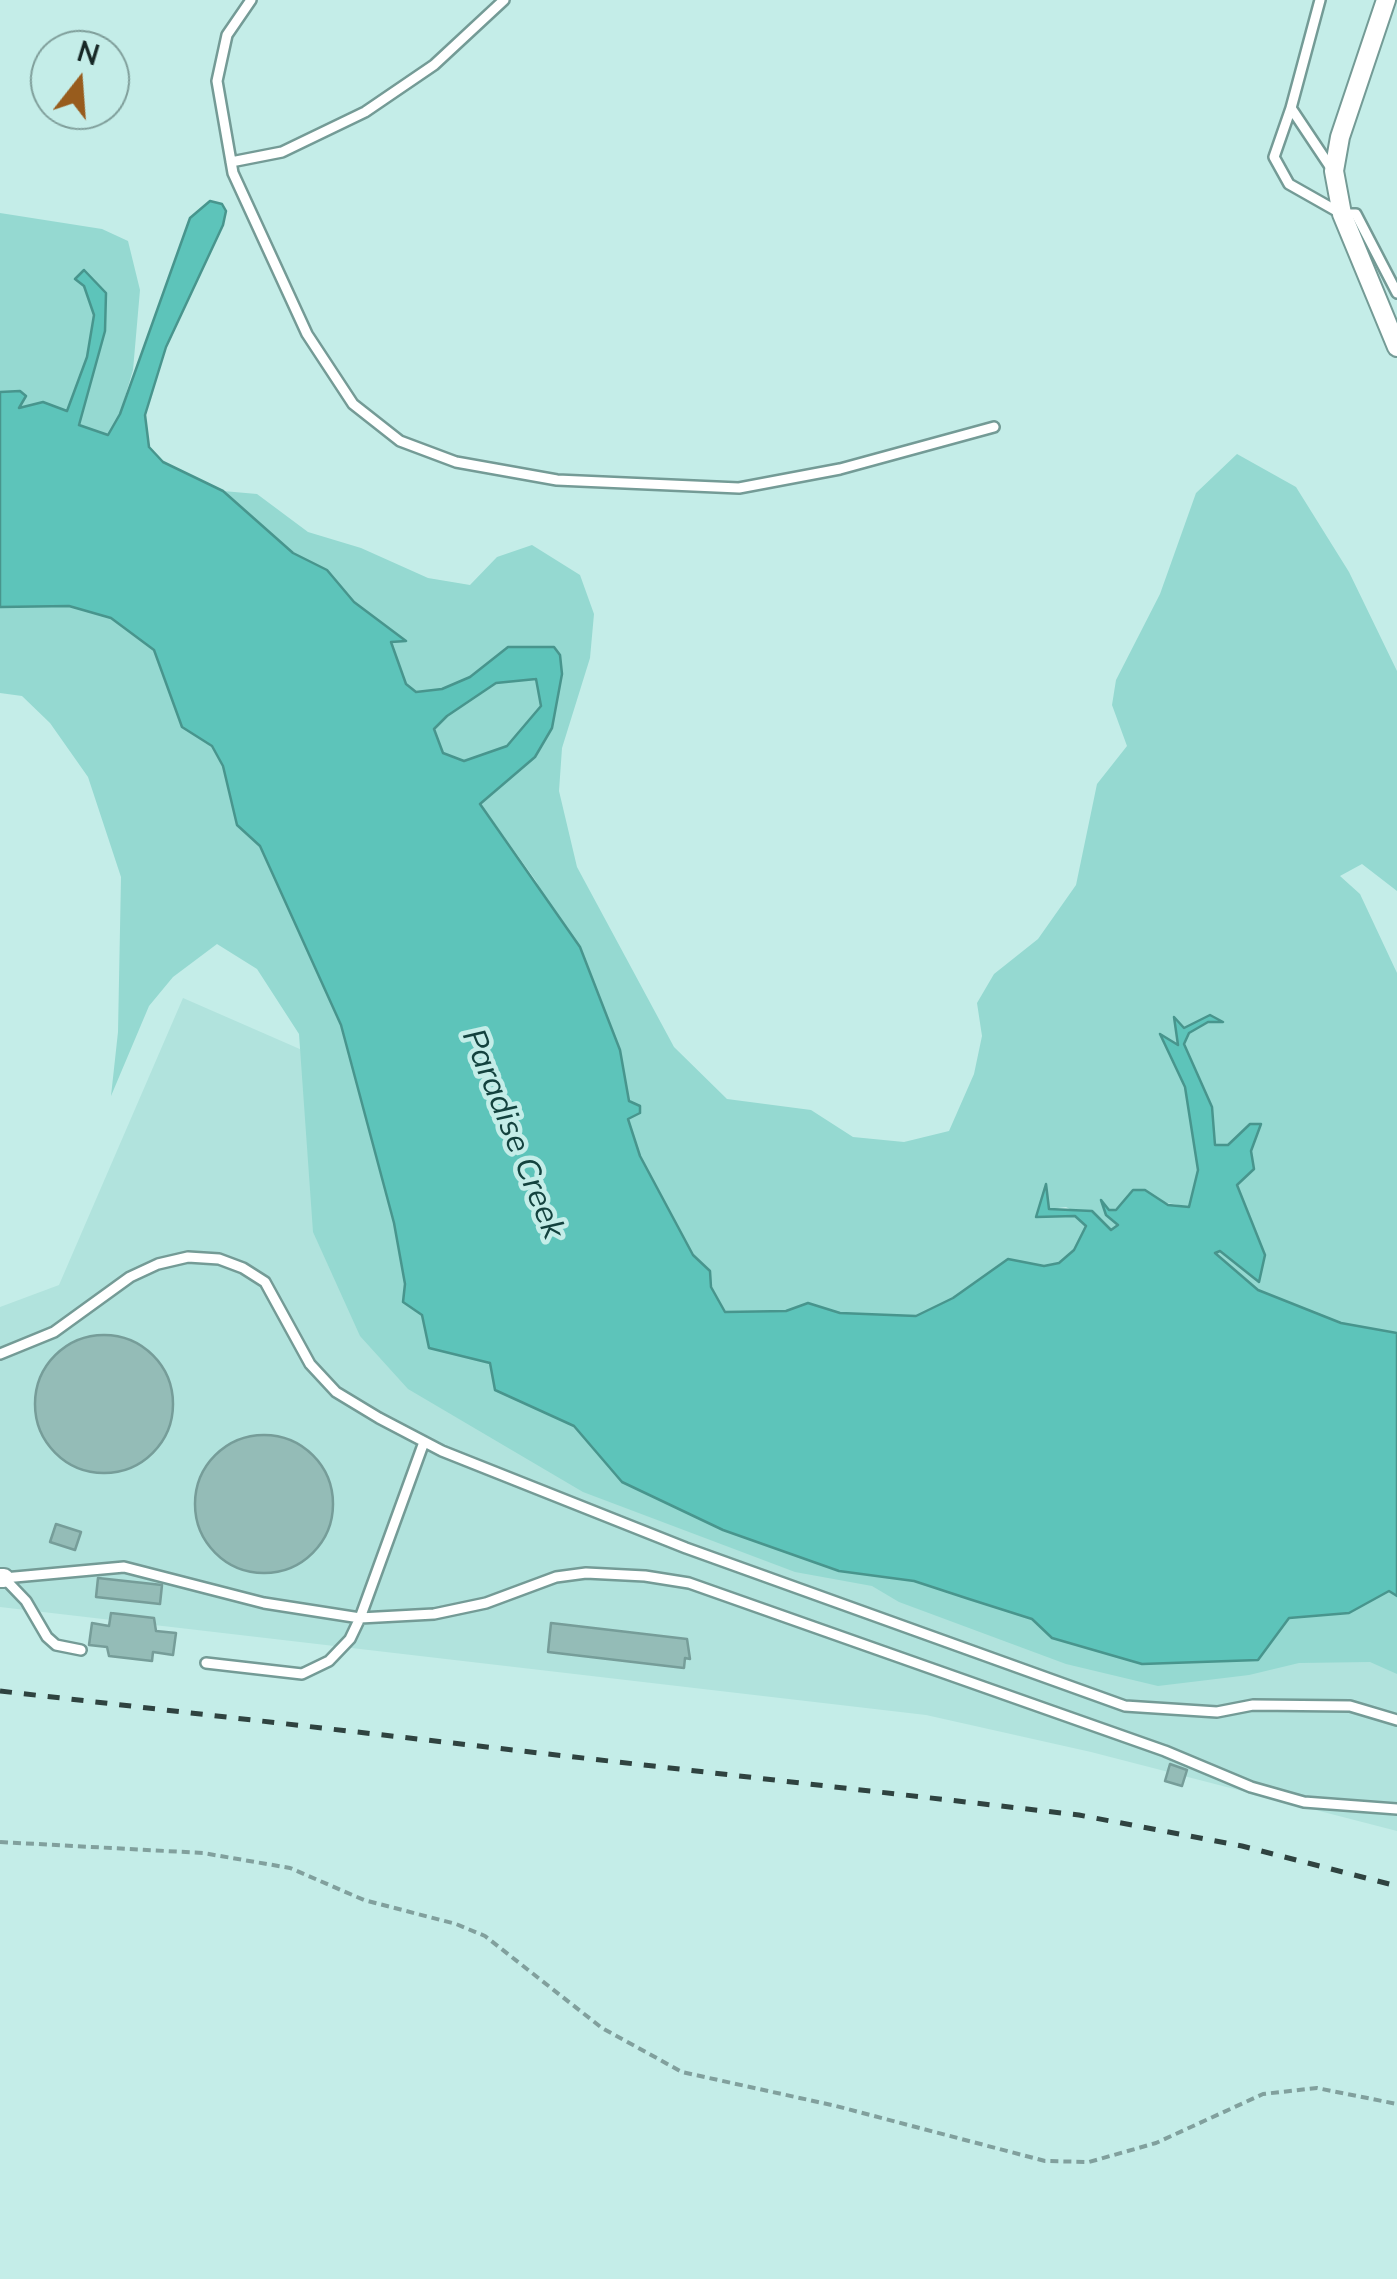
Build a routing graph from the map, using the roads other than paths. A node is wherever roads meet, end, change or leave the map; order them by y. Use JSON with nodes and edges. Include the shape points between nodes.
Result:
{"nodes":[{"id":1,"x":251,"y":0,"type":"edge"},
{"id":2,"x":504,"y":0,"type":"edge"},
{"id":3,"x":1320,"y":0,"type":"edge"},
{"id":4,"x":1386,"y":0,"type":"edge"},
{"id":5,"x":1291,"y":108,"type":"junction"},
{"id":6,"x":231,"y":162,"type":"junction"},
{"id":7,"x":1334,"y":171,"type":"junction"},
{"id":8,"x":1342,"y":214,"type":"junction"},
{"id":9,"x":1397,"y":293,"type":"edge"},
{"id":10,"x":1397,"y":347,"type":"edge"},
{"id":11,"x":994,"y":428,"type":"dead end"},
{"id":12,"x":0,"y":1354,"type":"edge"},
{"id":13,"x":424,"y":1442,"type":"junction"},
{"id":14,"x":2,"y":1578,"type":"edge"},
{"id":15,"x":360,"y":1618,"type":"junction"},
{"id":16,"x":81,"y":1650,"type":"dead end"},
{"id":17,"x":206,"y":1663,"type":"dead end"},
{"id":18,"x":1397,"y":1720,"type":"edge"},
{"id":19,"x":1397,"y":1810,"type":"edge"}],
"edges":[{"from":1,"to":6,"type":"lane","via":[[227,36],[219,70]]},
{"from":2,"to":6,"type":"lane","via":[[434,64],[365,112],[282,152]]},
{"from":3,"to":5,"type":"lane"},
{"from":4,"to":7,"type":"street"},
{"from":5,"to":7,"type":"lane"},
{"from":5,"to":8,"type":"lane","via":[[1274,156],[1288,184]]},
{"from":6,"to":11,"type":"lane","via":[[306,334],[353,404],[400,442],[456,462],[557,480],[739,488]]},
{"from":7,"to":8,"type":"street"},
{"from":8,"to":9,"type":"lane","via":[[1356,214]]},
{"from":8,"to":10,"type":"street"},
{"from":12,"to":13,"type":"lane","via":[[54,1332],[158,1264],[188,1257],[219,1260],[265,1282],[310,1364],[336,1392]]},
{"from":13,"to":15,"type":"lane"},
{"from":13,"to":18,"type":"lane","via":[[686,1548],[1126,1706],[1217,1712],[1253,1705],[1350,1706]]},
{"from":14,"to":15,"type":"lane","via":[[124,1567],[264,1603]]},
{"from":14,"to":16,"type":"lane","via":[[26,1601],[46,1637]]},
{"from":15,"to":17,"type":"lane","via":[[350,1638],[316,1671]]},
{"from":15,"to":19,"type":"lane","via":[[434,1614],[586,1573],[689,1583],[1251,1787],[1304,1802]]}]}
